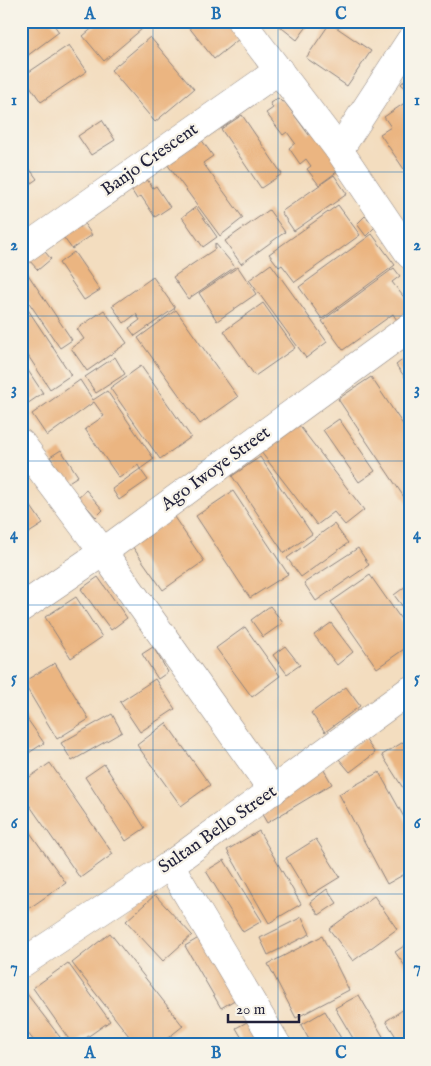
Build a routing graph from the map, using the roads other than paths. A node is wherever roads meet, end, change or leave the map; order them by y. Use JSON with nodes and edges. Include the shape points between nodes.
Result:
{"nodes":[{"id":1,"x":241,"y":21,"type":"edge"},
{"id":2,"x":410,"y":41,"type":"edge"},
{"id":3,"x":279,"y":70,"type":"junction"},
{"id":4,"x":339,"y":150,"type":"junction"},
{"id":5,"x":21,"y":250,"type":"edge"},
{"id":6,"x":410,"y":255,"type":"edge"},
{"id":7,"x":410,"y":327,"type":"edge"},
{"id":8,"x":21,"y":443,"type":"edge"},
{"id":9,"x":103,"y":552,"type":"junction"},
{"id":10,"x":21,"y":608,"type":"edge"},
{"id":11,"x":410,"y":690,"type":"edge"},
{"id":12,"x":272,"y":791,"type":"junction"},
{"id":13,"x":170,"y":865,"type":"junction"},
{"id":14,"x":21,"y":964,"type":"edge"},
{"id":15,"x":277,"y":1045,"type":"edge"}],
"edges":[{"from":1,"to":3,"type":"street"},
{"from":2,"to":4,"type":"street"},
{"from":3,"to":4,"type":"street"},
{"from":3,"to":5,"type":"street","name":"Banjo Crescent"},
{"from":4,"to":6,"type":"street"},
{"from":7,"to":9,"type":"street","name":"Ago Iwoye Street"},
{"from":8,"to":9,"type":"street"},
{"from":9,"to":10,"type":"street","name":"Ago Iwoye Street"},
{"from":9,"to":12,"type":"street"},
{"from":11,"to":12,"type":"street","name":"Sultan Bello Street"},
{"from":12,"to":13,"type":"street","name":"Sultan Bello Street"},
{"from":13,"to":14,"type":"street","name":"Sultan Bello Street"},
{"from":13,"to":15,"type":"street"}]}
